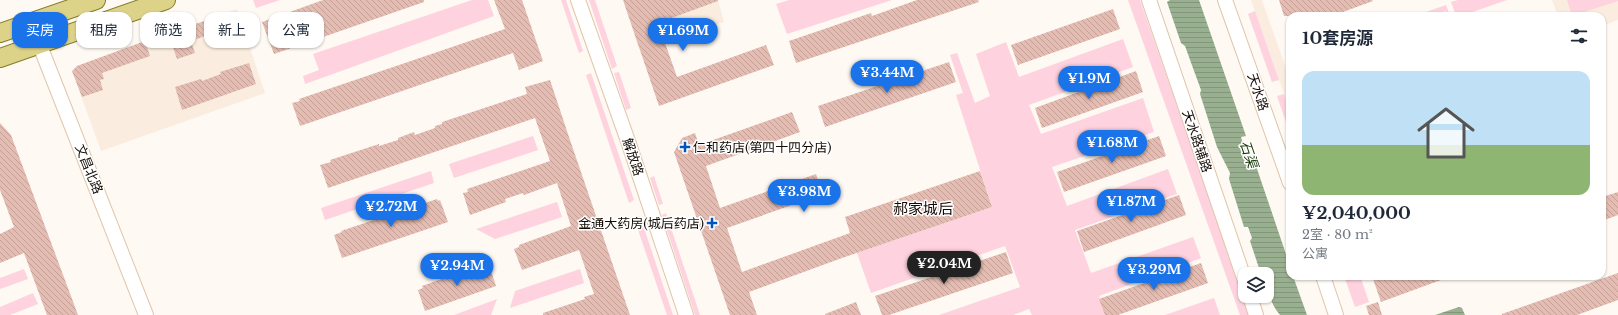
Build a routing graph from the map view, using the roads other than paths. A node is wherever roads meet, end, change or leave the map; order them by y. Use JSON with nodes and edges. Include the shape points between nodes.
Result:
{"nodes":[{"id":1,"x":96,"y":0,"type":"edge"},
{"id":2,"x":166,"y":0,"type":"edge"},
{"id":3,"x":578,"y":0,"type":"edge"},
{"id":4,"x":1150,"y":0,"type":"edge"},
{"id":5,"x":1225,"y":0,"type":"edge"},
{"id":6,"x":62,"y":12,"type":"edge"},
{"id":7,"x":12,"y":29,"type":"edge"},
{"id":8,"x":0,"y":33,"type":"edge"},
{"id":9,"x":68,"y":34,"type":"edge"},
{"id":10,"x":29,"y":48,"type":"edge"},
{"id":11,"x":42,"y":48,"type":"edge"},
{"id":12,"x":0,"y":58,"type":"edge"},
{"id":13,"x":1286,"y":173,"type":"edge"},
{"id":14,"x":1240,"y":267,"type":"edge"},
{"id":15,"x":1324,"y":280,"type":"edge"},
{"id":16,"x":1252,"y":303,"type":"edge"},
{"id":17,"x":146,"y":315,"type":"edge"},
{"id":18,"x":686,"y":315,"type":"edge"},
{"id":19,"x":1256,"y":315,"type":"edge"},
{"id":20,"x":1336,"y":315,"type":"edge"}],
"edges":[{"from":1,"to":6,"type":"main road"},
{"from":2,"to":9,"type":"main road"},
{"from":3,"to":18,"type":"street","name":"解放路"},
{"from":4,"to":14,"type":"street","name":"天水路辅路"},
{"from":5,"to":13,"type":"street","name":"天水路"},
{"from":7,"to":8,"type":"main road"},
{"from":10,"to":12,"type":"main road"},
{"from":11,"to":17,"type":"street","name":"文昌北路"},
{"from":15,"to":20,"type":"street"},
{"from":16,"to":19,"type":"street"}]}
